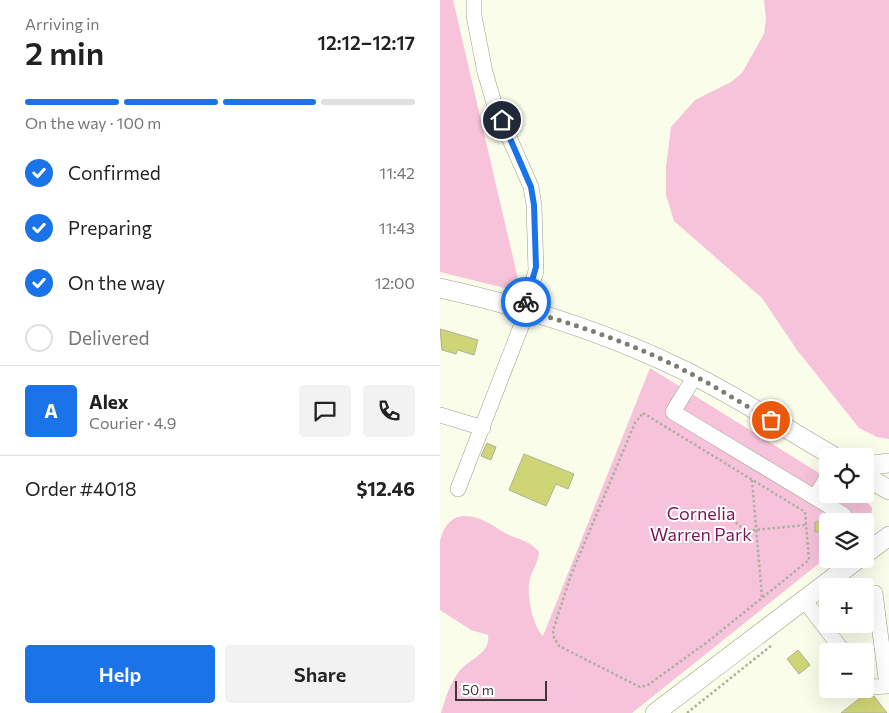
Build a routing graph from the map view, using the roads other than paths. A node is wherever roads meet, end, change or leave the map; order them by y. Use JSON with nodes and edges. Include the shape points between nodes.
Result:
{"nodes":[{"id":1,"x":474,"y":0,"type":"edge"},
{"id":2,"x":440,"y":288,"type":"edge"},
{"id":3,"x":526,"y":310,"type":"junction"},
{"id":4,"x":695,"y":376,"type":"junction"},
{"id":5,"x":440,"y":415,"type":"edge"},
{"id":6,"x":483,"y":428,"type":"junction"},
{"id":7,"x":819,"y":448,"type":"edge"},
{"id":8,"x":889,"y":463,"type":"edge"},
{"id":9,"x":874,"y":465,"type":"edge"},
{"id":10,"x":874,"y":481,"type":"edge"},
{"id":11,"x":458,"y":489,"type":"dead end"},
{"id":12,"x":889,"y":490,"type":"edge"},
{"id":13,"x":819,"y":491,"type":"edge"},
{"id":14,"x":815,"y":498,"type":"junction"},
{"id":15,"x":841,"y":513,"type":"edge"},
{"id":16,"x":889,"y":536,"type":"edge"},
{"id":17,"x":874,"y":547,"type":"edge"},
{"id":18,"x":846,"y":568,"type":"edge"},
{"id":19,"x":874,"y":593,"type":"edge"},
{"id":20,"x":804,"y":600,"type":"junction"},
{"id":21,"x":819,"y":616,"type":"edge"},
{"id":22,"x":888,"y":686,"type":"edge"},
{"id":23,"x":874,"y":687,"type":"edge"},
{"id":24,"x":655,"y":713,"type":"edge"}],
"edges":[{"from":1,"to":3,"type":"lane","via":[[474,16],[494,103],[531,187],[536,267]]},
{"from":2,"to":3,"type":"main road"},
{"from":3,"to":4,"type":"main road","via":[[623,344]]},
{"from":3,"to":6,"type":"lane"},
{"from":4,"to":7,"type":"main road"},
{"from":4,"to":14,"type":"lane","via":[[673,412]]},
{"from":5,"to":6,"type":"lane"},
{"from":6,"to":11,"type":"lane"},
{"from":8,"to":9,"type":"main road"},
{"from":10,"to":12,"type":"main road"},
{"from":13,"to":14,"type":"lane"},
{"from":14,"to":15,"type":"lane"},
{"from":16,"to":17,"type":"main road"},
{"from":18,"to":20,"type":"main road"},
{"from":19,"to":22,"type":"lane"},
{"from":20,"to":21,"type":"lane"},
{"from":20,"to":24,"type":"main road"},
{"from":22,"to":23,"type":"lane"}]}
